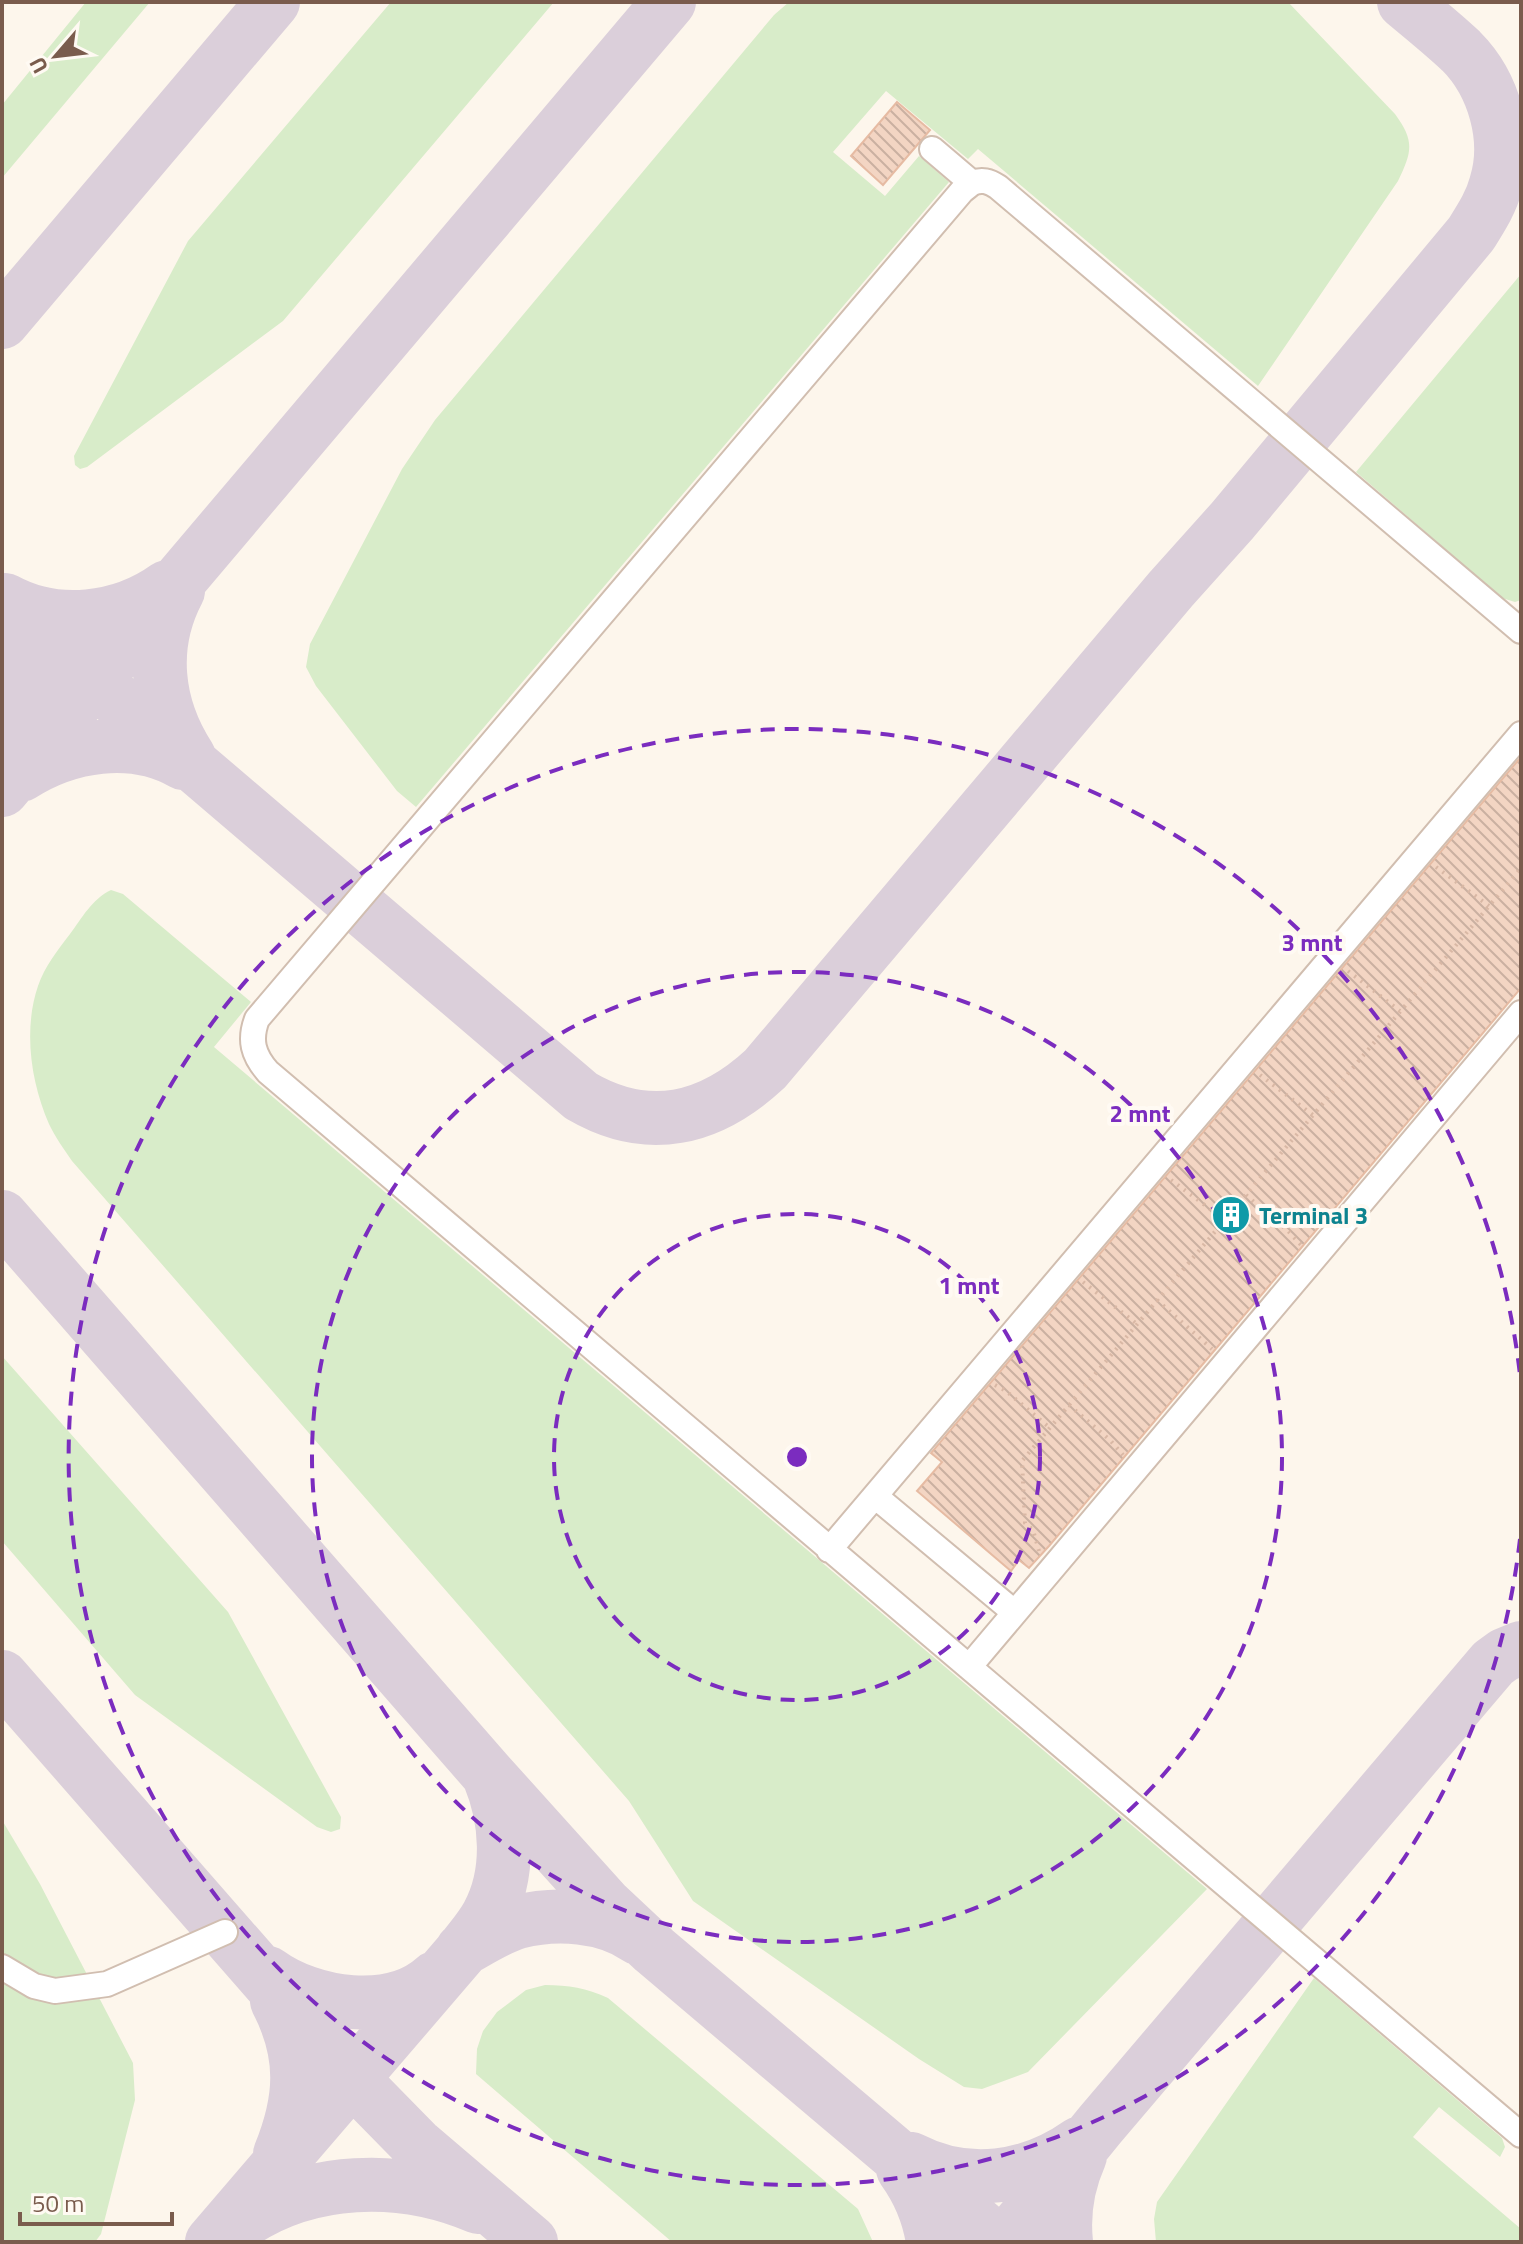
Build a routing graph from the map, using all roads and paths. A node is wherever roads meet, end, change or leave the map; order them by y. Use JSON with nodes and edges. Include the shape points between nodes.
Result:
{"nodes":[{"id":1,"x":932,"y":149,"type":"dead end"},
{"id":2,"x":972,"y":183,"type":"junction"},
{"id":3,"x":1521,"y":631,"type":"edge"},
{"id":4,"x":1521,"y":734,"type":"edge"},
{"id":5,"x":1431,"y":863,"type":"dead end"},
{"id":6,"x":1521,"y":868,"type":"edge"},
{"id":7,"x":1489,"y":906,"type":"junction"},
{"id":8,"x":1343,"y":966,"type":"dead end"},
{"id":9,"x":1400,"y":1011,"type":"junction"},
{"id":10,"x":1521,"y":1013,"type":"edge"},
{"id":11,"x":1255,"y":1070,"type":"dead end"},
{"id":12,"x":1313,"y":1115,"type":"junction"},
{"id":13,"x":1166,"y":1176,"type":"dead end"},
{"id":14,"x":1246,"y":1195,"type":"junction"},
{"id":15,"x":1225,"y":1220,"type":"junction"},
{"id":16,"x":1302,"y":1247,"type":"dead end"},
{"id":17,"x":1078,"y":1278,"type":"dead end"},
{"id":18,"x":1157,"y":1300,"type":"junction"},
{"id":19,"x":1137,"y":1324,"type":"junction"},
{"id":20,"x":1214,"y":1351,"type":"dead end"},
{"id":21,"x":990,"y":1382,"type":"dead end"},
{"id":22,"x":1069,"y":1405,"type":"junction"},
{"id":23,"x":1050,"y":1428,"type":"junction"},
{"id":24,"x":1124,"y":1457,"type":"dead end"},
{"id":25,"x":875,"y":1496,"type":"junction"},
{"id":26,"x":829,"y":1550,"type":"junction"},
{"id":27,"x":1040,"y":1556,"type":"dead end"},
{"id":28,"x":1014,"y":1612,"type":"junction"},
{"id":29,"x":969,"y":1667,"type":"junction"},
{"id":30,"x":225,"y":1932,"type":"dead end"},
{"id":31,"x":2,"y":1967,"type":"edge"},
{"id":32,"x":1521,"y":2135,"type":"edge"}],
"edges":[{"from":1,"to":2,"type":"lane"},
{"from":2,"to":3,"type":"lane","via":[[989,181],[998,187]]},
{"from":2,"to":26,"type":"lane","via":[[252,1031],[258,1060],[268,1072]]},
{"from":4,"to":25,"type":"lane"},
{"from":5,"to":7,"type":"path"},
{"from":6,"to":7,"type":"path"},
{"from":7,"to":9,"type":"path"},
{"from":8,"to":9,"type":"path"},
{"from":9,"to":12,"type":"path"},
{"from":10,"to":28,"type":"lane"},
{"from":11,"to":12,"type":"path"},
{"from":12,"to":14,"type":"path"},
{"from":13,"to":15,"type":"path"},
{"from":14,"to":15,"type":"path"},
{"from":14,"to":16,"type":"path"},
{"from":15,"to":18,"type":"path"},
{"from":17,"to":19,"type":"path"},
{"from":18,"to":19,"type":"path"},
{"from":18,"to":20,"type":"path"},
{"from":19,"to":22,"type":"path"},
{"from":21,"to":23,"type":"path"},
{"from":22,"to":23,"type":"path"},
{"from":22,"to":24,"type":"path"},
{"from":23,"to":27,"type":"path","via":[[1022,1461],[1025,1523],[1033,1530]]},
{"from":25,"to":26,"type":"lane"},
{"from":25,"to":28,"type":"lane"},
{"from":26,"to":29,"type":"lane"},
{"from":28,"to":29,"type":"lane"},
{"from":29,"to":32,"type":"lane"},
{"from":30,"to":31,"type":"lane","via":[[107,1984],[55,1991],[34,1986]]}]}
